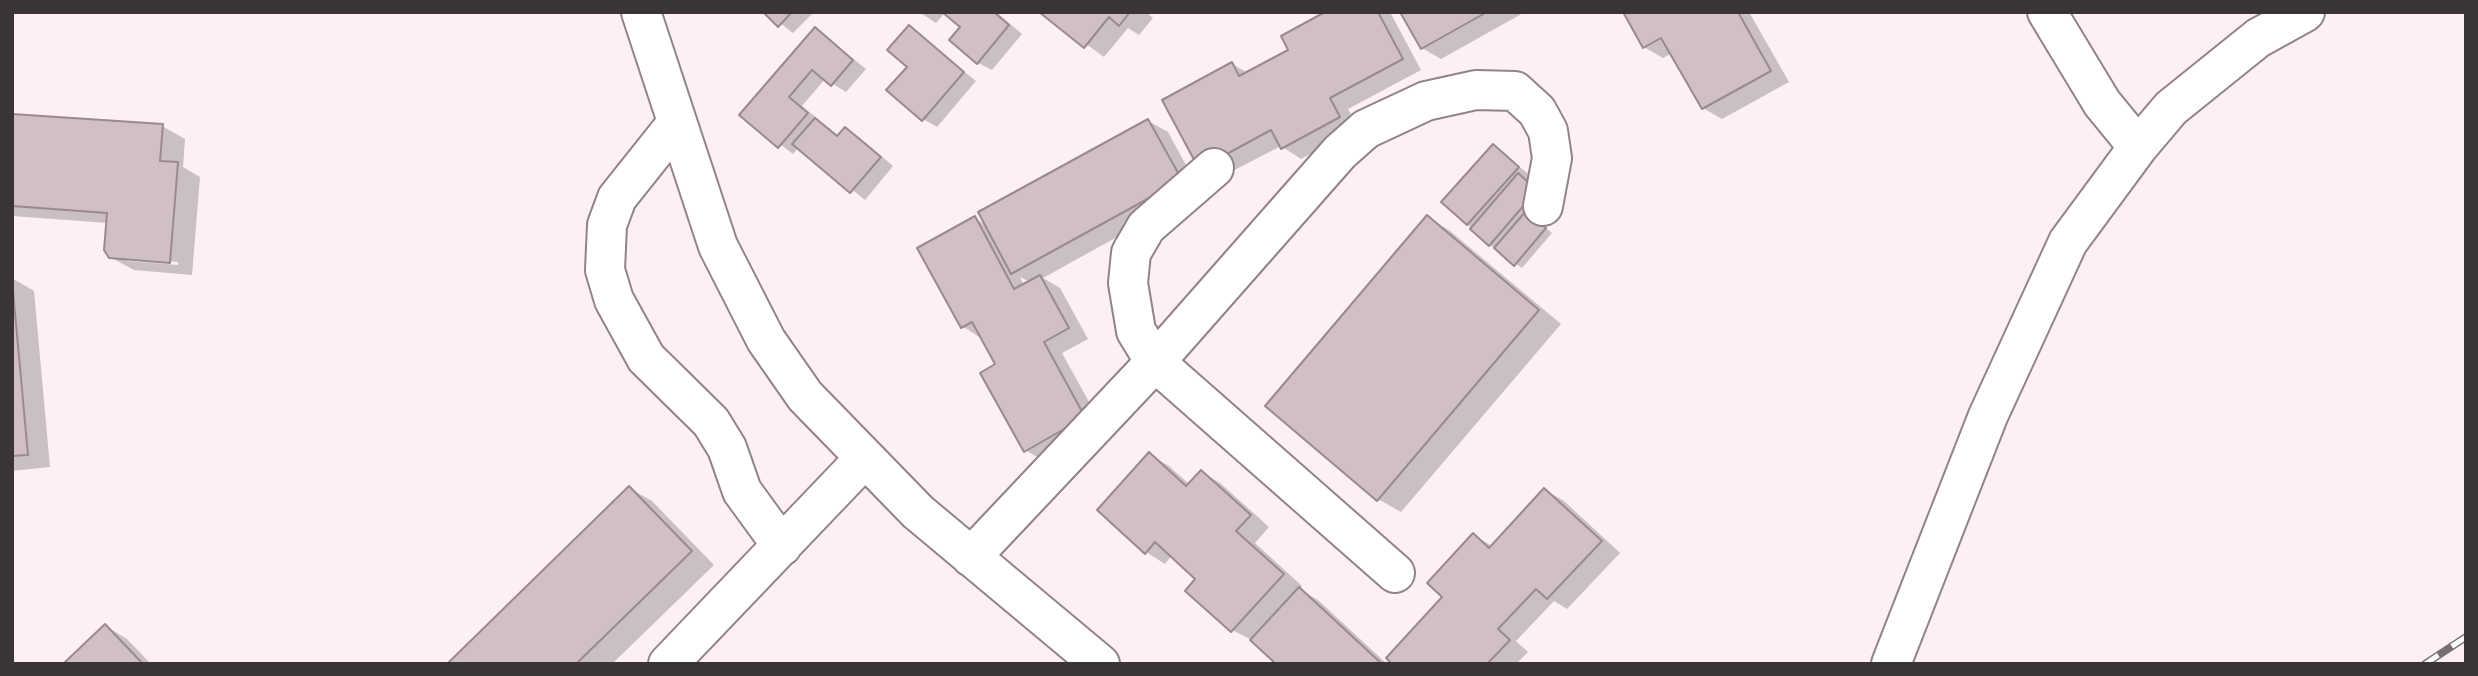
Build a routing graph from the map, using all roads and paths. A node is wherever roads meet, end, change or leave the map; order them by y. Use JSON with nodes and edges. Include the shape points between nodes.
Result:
{"nodes":[{"id":1,"x":641,"y":12,"type":"edge"},
{"id":2,"x":2047,"y":12,"type":"edge"},
{"id":3,"x":2305,"y":12,"type":"edge"},
{"id":4,"x":676,"y":124,"type":"junction"},
{"id":5,"x":2138,"y":147,"type":"junction"},
{"id":6,"x":1214,"y":168,"type":"dead end"},
{"id":7,"x":1543,"y":206,"type":"dead end"},
{"id":8,"x":1155,"y":362,"type":"junction"},
{"id":9,"x":864,"y":459,"type":"junction"},
{"id":10,"x":782,"y":546,"type":"junction"},
{"id":11,"x":971,"y":556,"type":"junction"},
{"id":12,"x":1395,"y":573,"type":"dead end"},
{"id":13,"x":668,"y":664,"type":"edge"},
{"id":14,"x":1100,"y":664,"type":"edge"},
{"id":15,"x":1891,"y":664,"type":"edge"}],
"edges":[{"from":1,"to":4,"type":"street"},
{"from":2,"to":5,"type":"street","via":[[2102,103]]},
{"from":3,"to":5,"type":"street","via":[[2229,61],[2171,108]]},
{"from":4,"to":9,"type":"street","via":[[718,246],[766,340],[805,396]]},
{"from":4,"to":10,"type":"street","via":[[617,198],[607,225],[605,270],[614,300],[646,358],[711,422],[727,448],[741,491]]},
{"from":5,"to":15,"type":"street","via":[[2068,242],[1988,416]]},
{"from":6,"to":8,"type":"street","via":[[1146,227],[1131,253],[1130,307],[1136,331]]},
{"from":7,"to":8,"type":"street","via":[[1552,158],[1548,131],[1537,110],[1515,91],[1476,90],[1393,114],[1366,129],[1340,152]]},
{"from":8,"to":11,"type":"street"},
{"from":8,"to":12,"type":"street"},
{"from":9,"to":10,"type":"street"},
{"from":9,"to":11,"type":"street"},
{"from":10,"to":13,"type":"street"},
{"from":11,"to":14,"type":"street"}]}
